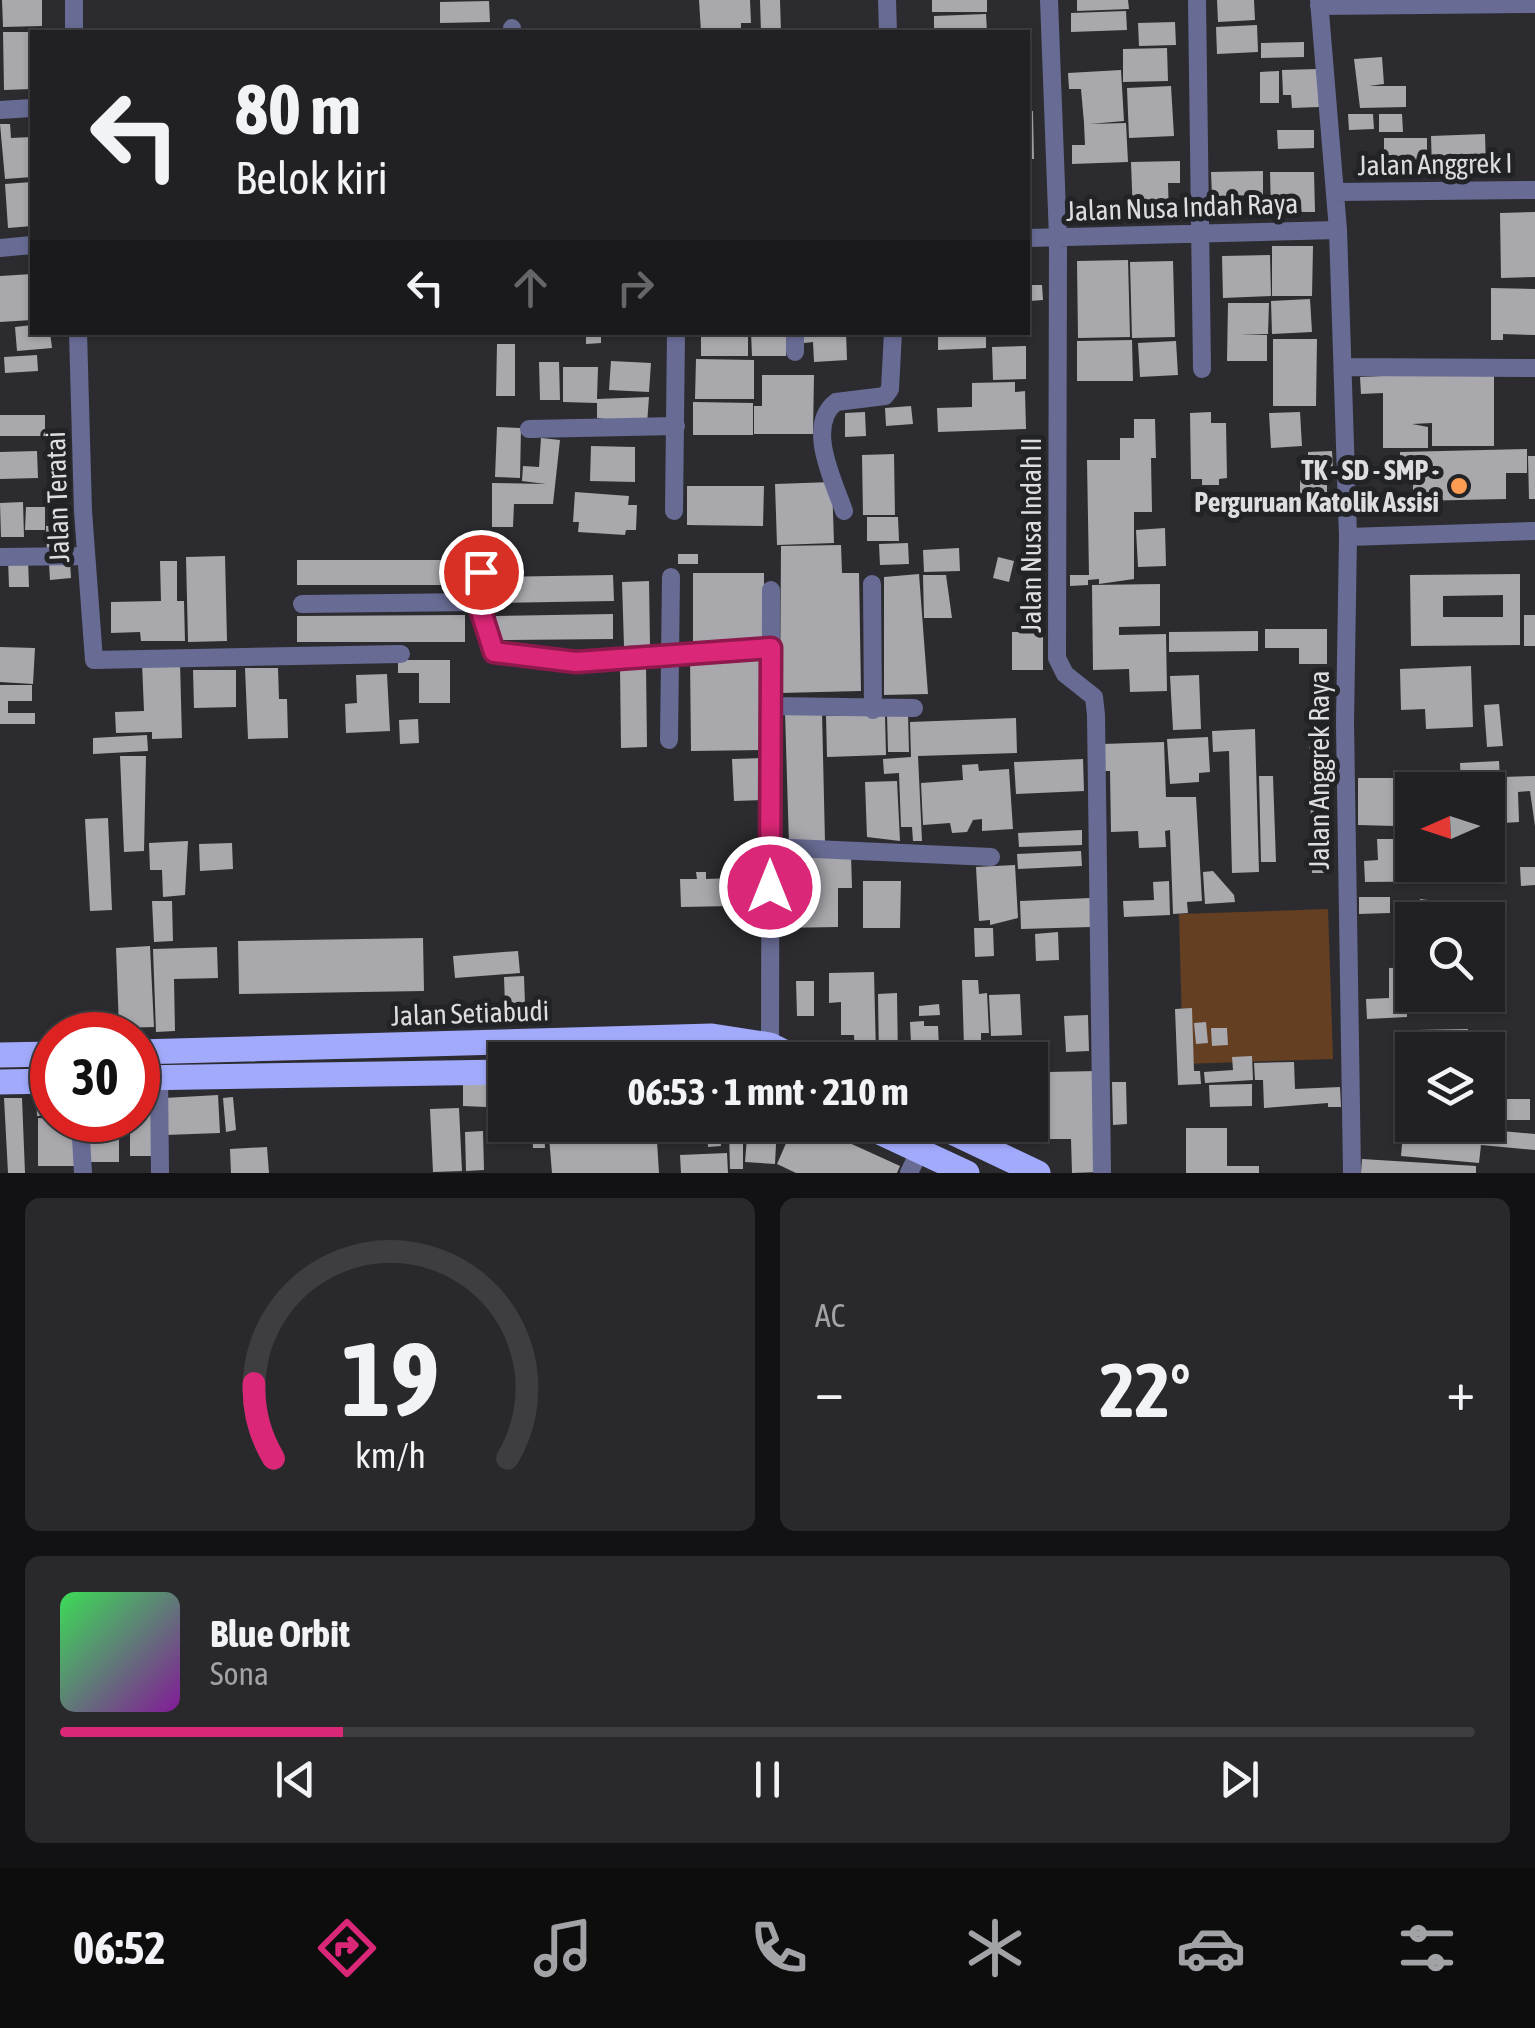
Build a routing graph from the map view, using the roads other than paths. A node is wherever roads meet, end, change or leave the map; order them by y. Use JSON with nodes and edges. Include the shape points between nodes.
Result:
{"nodes":[{"id":1,"x":74,"y":0,"type":"edge"},
{"id":2,"x":887,"y":0,"type":"edge"},
{"id":3,"x":1049,"y":0,"type":"edge"},
{"id":4,"x":1198,"y":0,"type":"edge"},
{"id":5,"x":1319,"y":3,"type":"edge"},
{"id":6,"x":1535,"y":4,"type":"edge"},
{"id":7,"x":74,"y":30,"type":"edge"},
{"id":8,"x":888,"y":30,"type":"edge"},
{"id":9,"x":30,"y":108,"type":"edge"},
{"id":10,"x":0,"y":110,"type":"edge"},
{"id":11,"x":1535,"y":190,"type":"edge"},
{"id":12,"x":1335,"y":192,"type":"junction"},
{"id":13,"x":1338,"y":230,"type":"junction"},
{"id":14,"x":1200,"y":233,"type":"junction"},
{"id":15,"x":1030,"y":238,"type":"edge"},
{"id":16,"x":1058,"y":238,"type":"junction"},
{"id":17,"x":30,"y":246,"type":"edge"},
{"id":18,"x":0,"y":248,"type":"edge"},
{"id":19,"x":78,"y":335,"type":"edge"},
{"id":20,"x":676,"y":335,"type":"edge"},
{"id":21,"x":795,"y":335,"type":"edge"},
{"id":22,"x":892,"y":335,"type":"edge"},
{"id":23,"x":795,"y":352,"type":"dead end"},
{"id":24,"x":1202,"y":368,"type":"dead end"},
{"id":25,"x":1343,"y":368,"type":"junction"},
{"id":26,"x":1535,"y":368,"type":"edge"},
{"id":27,"x":676,"y":426,"type":"junction"},
{"id":28,"x":529,"y":428,"type":"dead end"},
{"id":29,"x":674,"y":511,"type":"dead end"},
{"id":30,"x":844,"y":511,"type":"dead end"},
{"id":31,"x":1535,"y":531,"type":"edge"},
{"id":32,"x":1348,"y":536,"type":"junction"},
{"id":33,"x":86,"y":556,"type":"junction"},
{"id":34,"x":0,"y":557,"type":"edge"},
{"id":35,"x":481,"y":572,"type":"dead end"},
{"id":36,"x":671,"y":577,"type":"dead end"},
{"id":37,"x":872,"y":584,"type":"dead end"},
{"id":38,"x":771,"y":590,"type":"dead end"},
{"id":39,"x":478,"y":602,"type":"junction"},
{"id":40,"x":302,"y":604,"type":"dead end"},
{"id":41,"x":771,"y":648,"type":"junction"},
{"id":42,"x":401,"y":654,"type":"dead end"},
{"id":43,"x":669,"y":654,"type":"junction"},
{"id":44,"x":771,"y":706,"type":"junction"},
{"id":45,"x":914,"y":708,"type":"dead end"},
{"id":46,"x":873,"y":710,"type":"junction"},
{"id":47,"x":669,"y":740,"type":"dead end"},
{"id":48,"x":770,"y":847,"type":"junction"},
{"id":49,"x":991,"y":857,"type":"dead end"},
{"id":50,"x":488,"y":1042,"type":"edge"},
{"id":51,"x":497,"y":1042,"type":"edge"},
{"id":52,"x":751,"y":1042,"type":"edge"},
{"id":53,"x":770,"y":1042,"type":"edge"},
{"id":54,"x":160,"y":1051,"type":"edge"},
{"id":55,"x":30,"y":1054,"type":"edge"},
{"id":56,"x":0,"y":1055,"type":"edge"},
{"id":57,"x":488,"y":1072,"type":"edge"},
{"id":58,"x":160,"y":1077,"type":"edge"},
{"id":59,"x":30,"y":1081,"type":"edge"},
{"id":60,"x":0,"y":1082,"type":"edge"},
{"id":61,"x":81,"y":1142,"type":"edge"},
{"id":62,"x":156,"y":1142,"type":"edge"},
{"id":63,"x":887,"y":1142,"type":"edge"},
{"id":64,"x":972,"y":1142,"type":"edge"},
{"id":65,"x":914,"y":1162,"type":"edge"},
{"id":66,"x":83,"y":1173,"type":"edge"},
{"id":67,"x":160,"y":1173,"type":"edge"},
{"id":68,"x":967,"y":1173,"type":"edge"},
{"id":69,"x":1038,"y":1173,"type":"edge"},
{"id":70,"x":1102,"y":1173,"type":"edge"},
{"id":71,"x":1352,"y":1173,"type":"edge"}],
"edges":[{"from":1,"to":7,"type":"street"},
{"from":2,"to":8,"type":"street"},
{"from":3,"to":16,"type":"street","name":"Jalan Nusa Indah II"},
{"from":4,"to":14,"type":"street"},
{"from":5,"to":6,"type":"street"},
{"from":5,"to":12,"type":"street","name":"Jalan Anggrek Raya"},
{"from":9,"to":10,"type":"street"},
{"from":11,"to":12,"type":"street","name":"Jalan Anggrek I"},
{"from":12,"to":13,"type":"street","name":"Jalan Anggrek Raya"},
{"from":13,"to":14,"type":"street","name":"Jalan Nusa Indah Raya"},
{"from":13,"to":25,"type":"street","name":"Jalan Anggrek Raya"},
{"from":14,"to":16,"type":"street","name":"Jalan Nusa Indah Raya"},
{"from":14,"to":24,"type":"street"},
{"from":15,"to":16,"type":"street","name":"Jalan Nusa Indah Raya"},
{"from":16,"to":70,"type":"street","name":"Jalan Nusa Indah II","via":[[1058,658],[1065,674],[1094,698],[1096,714]]},
{"from":17,"to":18,"type":"street"},
{"from":19,"to":33,"type":"street","name":"Jalan Teratai"},
{"from":20,"to":27,"type":"street"},
{"from":21,"to":23,"type":"street"},
{"from":22,"to":30,"type":"street","via":[[885,396],[836,402],[824,419],[822,440]]},
{"from":25,"to":26,"type":"street"},
{"from":25,"to":32,"type":"street","name":"Jalan Anggrek Raya"},
{"from":27,"to":28,"type":"street"},
{"from":27,"to":29,"type":"street"},
{"from":31,"to":32,"type":"street"},
{"from":32,"to":71,"type":"street","name":"Jalan Anggrek Raya"},
{"from":33,"to":34,"type":"street"},
{"from":33,"to":42,"type":"street","name":"Jalan Teratai","via":[[94,660]]},
{"from":35,"to":39,"type":"street"},
{"from":36,"to":43,"type":"street"},
{"from":37,"to":46,"type":"street"},
{"from":38,"to":41,"type":"street"},
{"from":39,"to":40,"type":"street"},
{"from":39,"to":43,"type":"street","via":[[494,652],[576,662]]},
{"from":41,"to":43,"type":"street"},
{"from":41,"to":44,"type":"street"},
{"from":43,"to":47,"type":"street"},
{"from":44,"to":46,"type":"street"},
{"from":44,"to":48,"type":"street"},
{"from":45,"to":46,"type":"street"},
{"from":48,"to":49,"type":"street"},
{"from":48,"to":53,"type":"street"},
{"from":50,"to":54,"type":"main road","name":"Jalan Setiabudi"},
{"from":51,"to":52,"type":"main road","name":"Jalan Setiabudi","via":[[712,1036]]},
{"from":55,"to":56,"type":"main road"},
{"from":57,"to":58,"type":"main road","name":"Jalan Setiabudi"},
{"from":59,"to":60,"type":"main road"},
{"from":61,"to":66,"type":"street"},
{"from":62,"to":67,"type":"street"},
{"from":63,"to":65,"type":"main road"},
{"from":64,"to":69,"type":"main road"},
{"from":65,"to":68,"type":"main road"}]}
